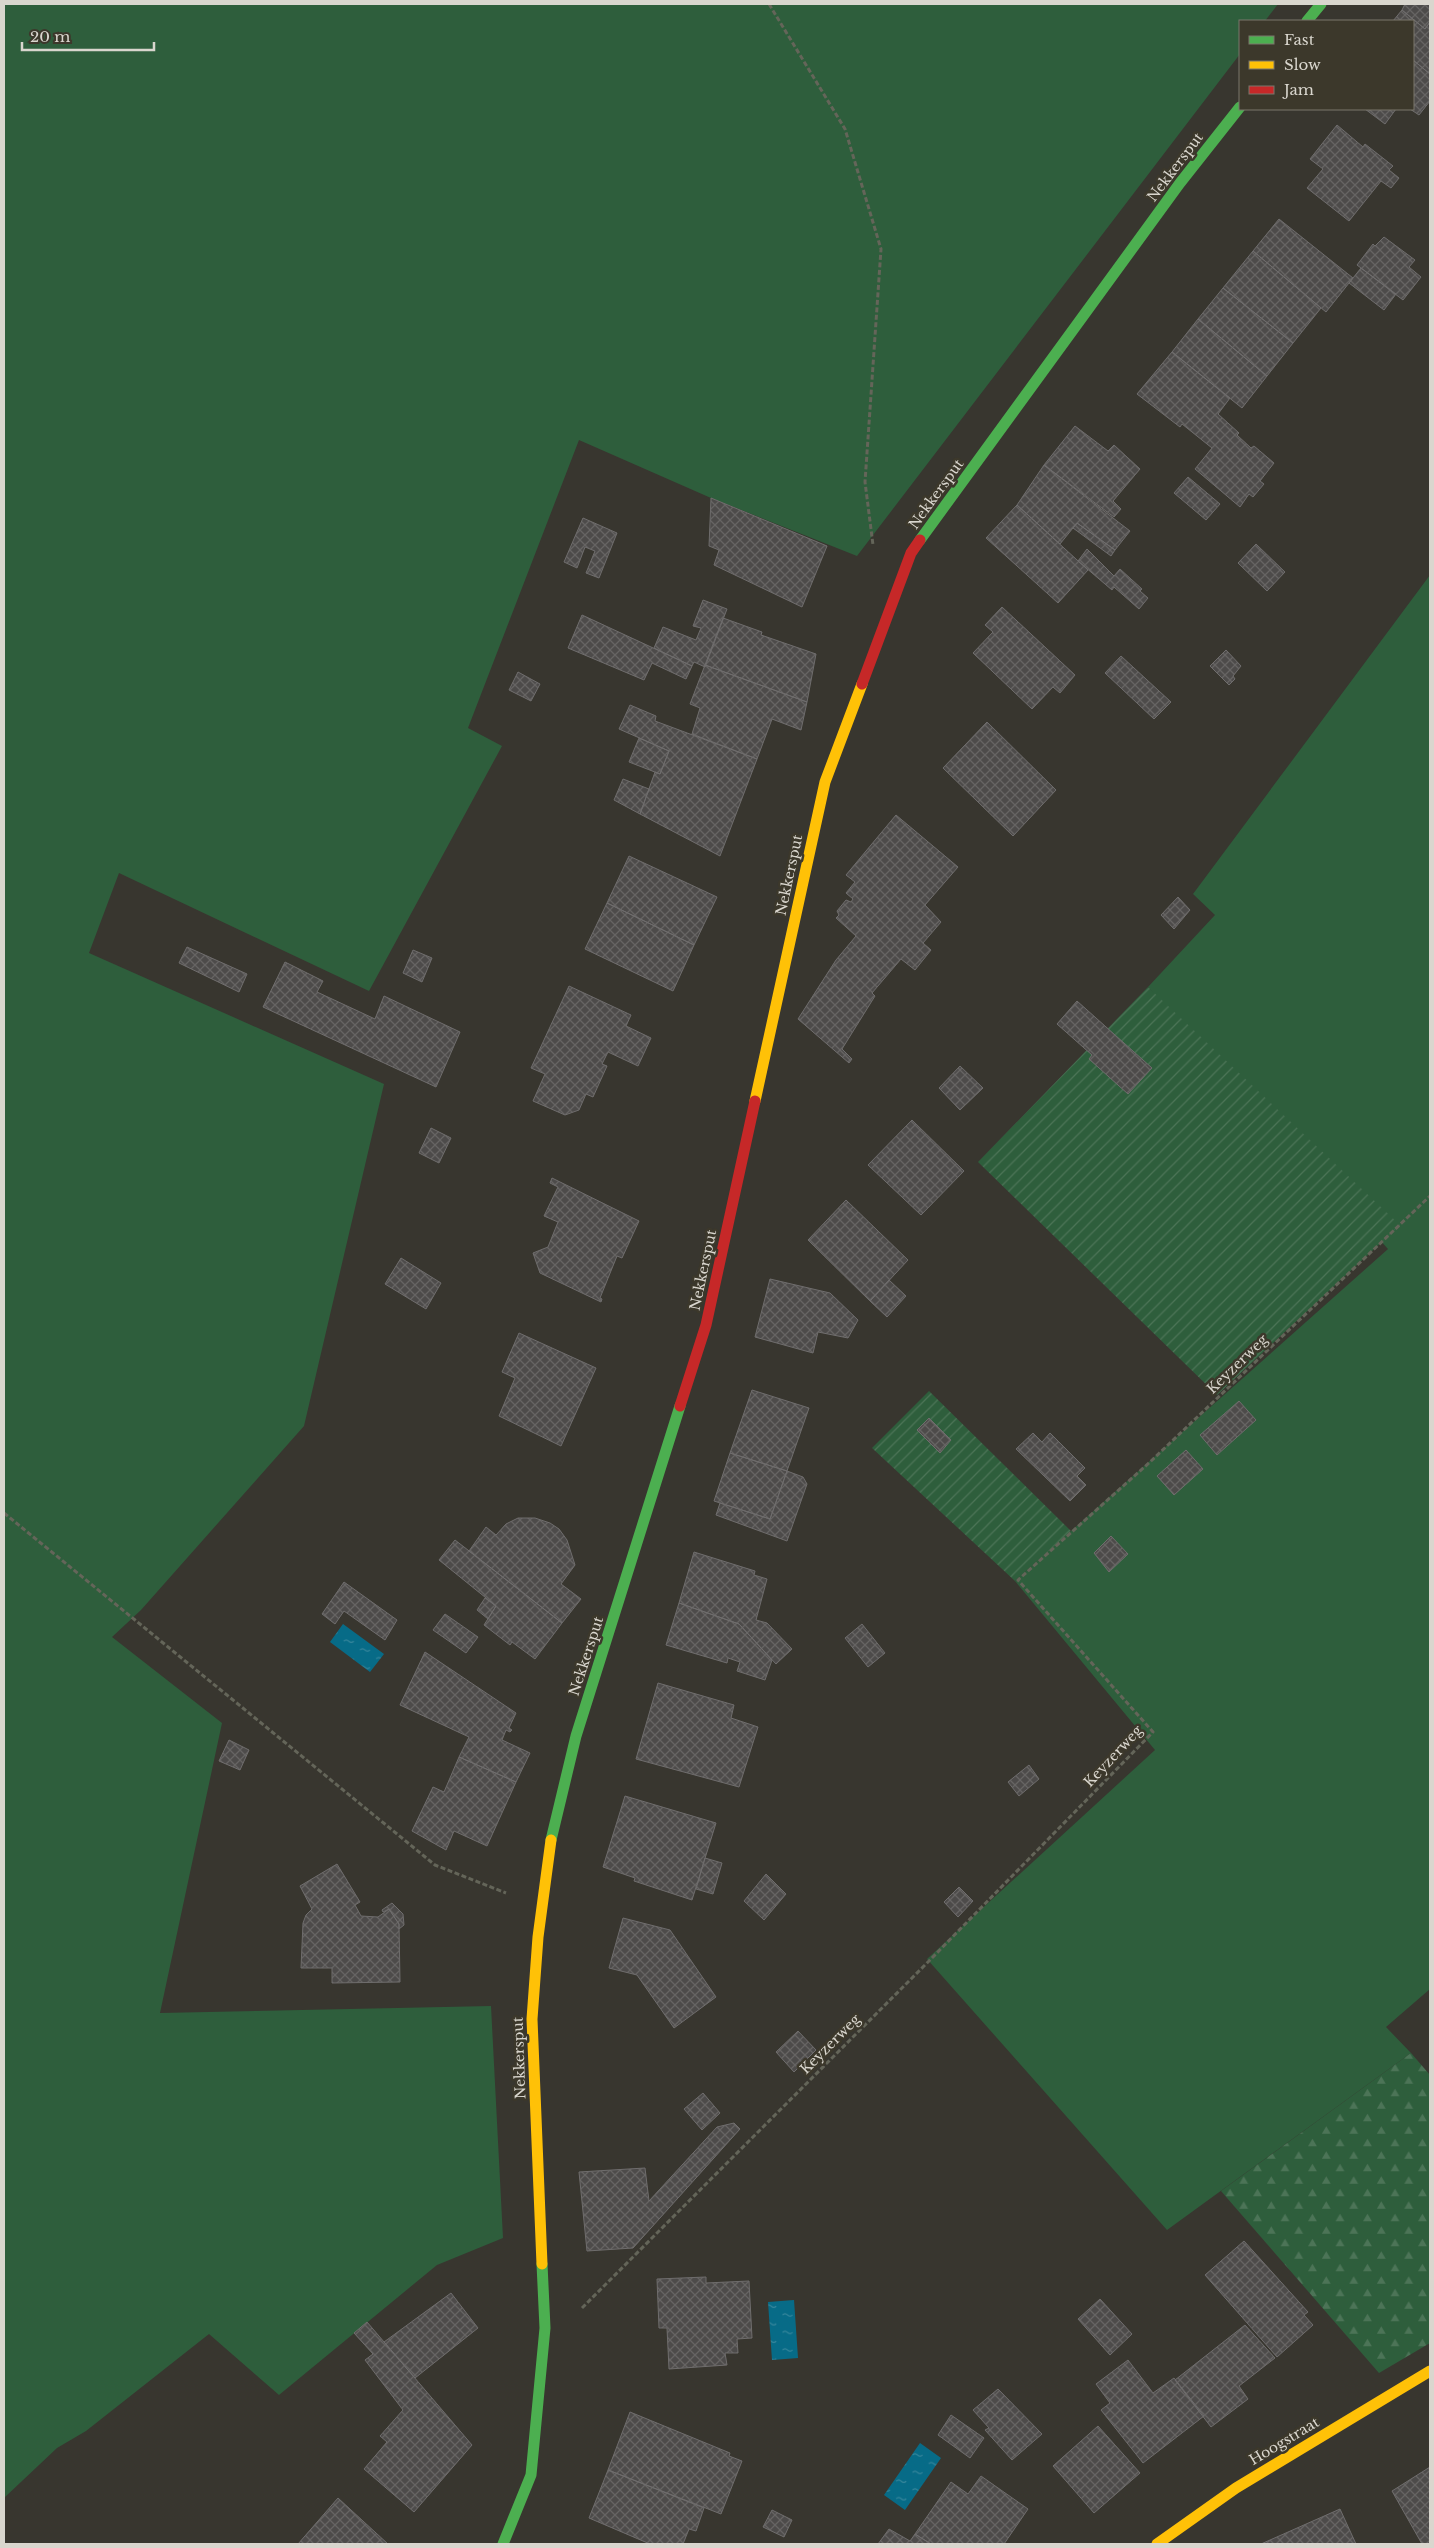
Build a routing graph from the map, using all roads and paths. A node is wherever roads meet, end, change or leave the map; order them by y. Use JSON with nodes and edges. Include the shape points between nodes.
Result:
{"nodes":[{"id":1,"x":769,"y":4,"type":"edge"},
{"id":2,"x":1321,"y":4,"type":"edge"},
{"id":3,"x":1309,"y":20,"type":"edge"},
{"id":4,"x":1239,"y":107,"type":"edge"},
{"id":5,"x":873,"y":550,"type":"dead end"},
{"id":6,"x":1430,"y":1196,"type":"edge"},
{"id":7,"x":4,"y":1513,"type":"edge"},
{"id":8,"x":542,"y":1908,"type":"junction"},
{"id":9,"x":545,"y":2328,"type":"junction"},
{"id":10,"x":1430,"y":2371,"type":"edge"},
{"id":11,"x":503,"y":2544,"type":"edge"},
{"id":12,"x":1157,"y":2544,"type":"edge"}],
"edges":[{"from":1,"to":5,"type":"path","via":[[845,129],[881,249],[865,482]]},
{"from":2,"to":3,"type":"street"},
{"from":4,"to":8,"type":"street","name":"Nekkersput","via":[[1180,183],[911,553],[825,782],[706,1325],[569,1760],[553,1824]]},
{"from":6,"to":9,"type":"path","name":"Keyzerweg","via":[[1150,1462],[1018,1580],[1153,1732],[574,2316]]},
{"from":7,"to":8,"type":"path","via":[[435,1865]]},
{"from":8,"to":9,"type":"street","name":"Nekkersput","via":[[532,2019]]},
{"from":9,"to":11,"type":"street","name":"Nekkersput","via":[[530,2475]]},
{"from":10,"to":12,"type":"street","name":"Hoogstraat","via":[[1236,2488]]}]}
